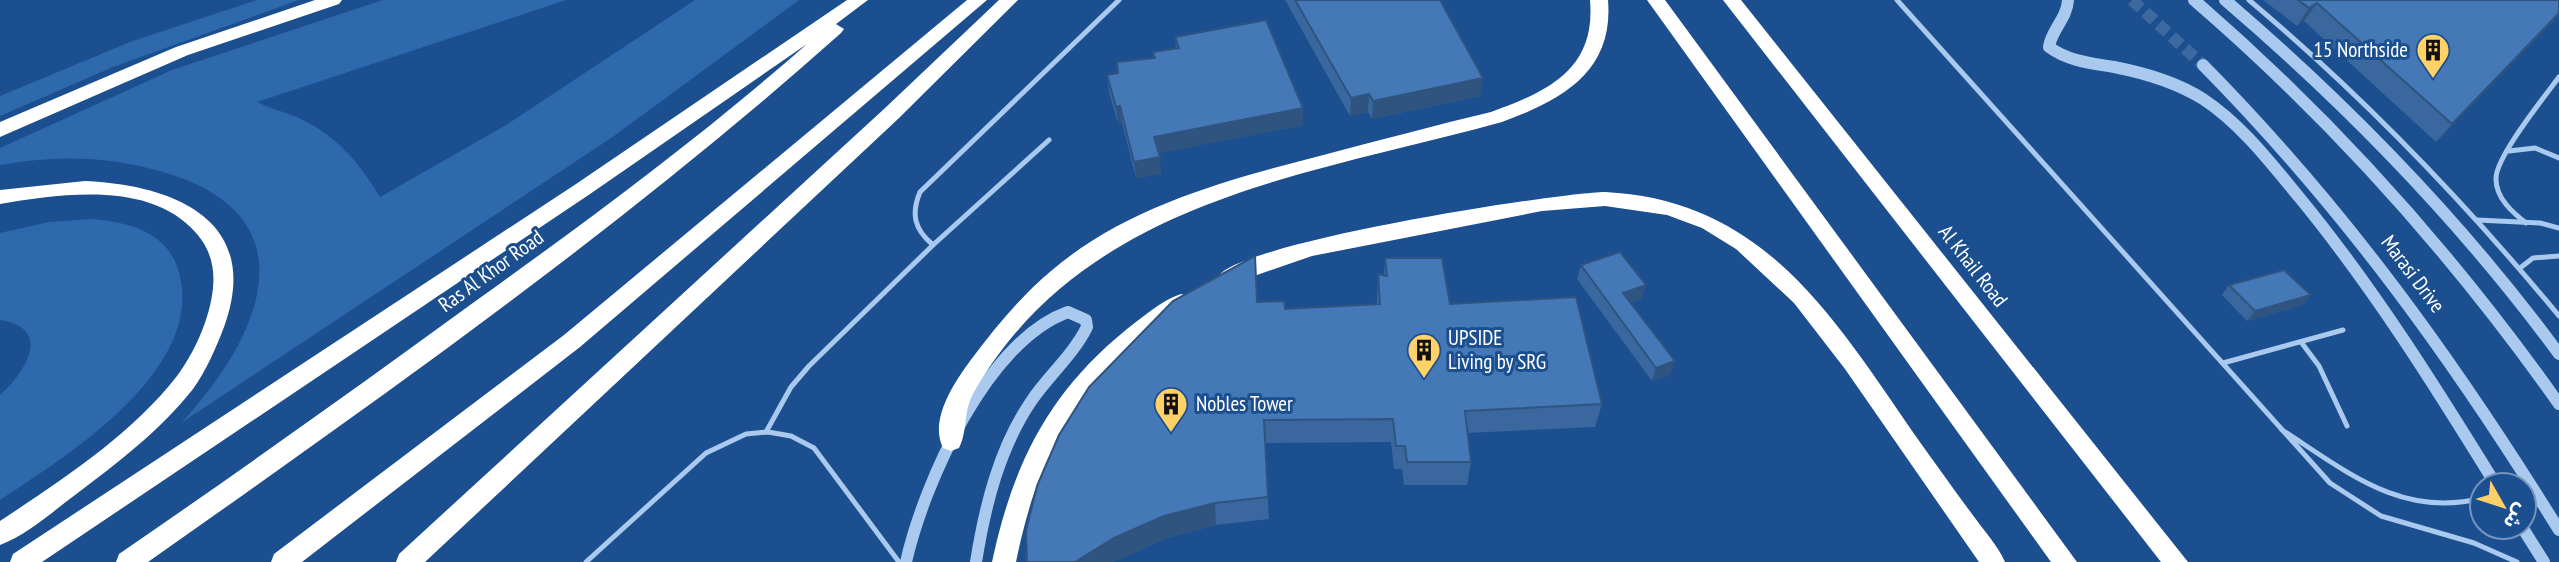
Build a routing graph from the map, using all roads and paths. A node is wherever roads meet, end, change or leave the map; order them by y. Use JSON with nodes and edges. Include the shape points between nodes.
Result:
{"nodes":[{"id":1,"x":333,"y":0,"type":"edge"},
{"id":2,"x":859,"y":0,"type":"edge"},
{"id":3,"x":868,"y":0,"type":"edge"},
{"id":4,"x":978,"y":0,"type":"edge"},
{"id":5,"x":1009,"y":0,"type":"edge"},
{"id":6,"x":1119,"y":0,"type":"edge"},
{"id":7,"x":1598,"y":0,"type":"edge"},
{"id":8,"x":1656,"y":0,"type":"edge"},
{"id":9,"x":1732,"y":0,"type":"edge"},
{"id":10,"x":1897,"y":0,"type":"edge"},
{"id":11,"x":2068,"y":0,"type":"edge"},
{"id":12,"x":2194,"y":0,"type":"edge"},
{"id":13,"x":2225,"y":0,"type":"edge"},
{"id":14,"x":2249,"y":0,"type":"edge"},
{"id":15,"x":2203,"y":65,"type":"tunnel mouth"},
{"id":16,"x":2559,"y":77,"type":"edge"},
{"id":17,"x":0,"y":130,"type":"edge"},
{"id":18,"x":1049,"y":140,"type":"dead end"},
{"id":19,"x":2507,"y":152,"type":"junction"},
{"id":20,"x":2559,"y":158,"type":"edge"},
{"id":21,"x":0,"y":197,"type":"edge"},
{"id":22,"x":2477,"y":220,"type":"junction"},
{"id":23,"x":2526,"y":223,"type":"junction"},
{"id":24,"x":2559,"y":228,"type":"edge"},
{"id":25,"x":933,"y":245,"type":"junction"},
{"id":26,"x":2559,"y":256,"type":"edge"},
{"id":27,"x":2520,"y":268,"type":"junction"},
{"id":28,"x":2559,"y":316,"type":"edge"},
{"id":29,"x":2343,"y":330,"type":"dead end"},
{"id":30,"x":2552,"y":334,"type":"edge"},
{"id":31,"x":2301,"y":342,"type":"junction"},
{"id":32,"x":2559,"y":354,"type":"edge"},
{"id":33,"x":2223,"y":363,"type":"junction"},
{"id":34,"x":2559,"y":404,"type":"edge"},
{"id":35,"x":2276,"y":426,"type":"junction"},
{"id":36,"x":2347,"y":426,"type":"dead end"},
{"id":37,"x":766,"y":432,"type":"junction"},
{"id":38,"x":951,"y":440,"type":"junction"},
{"id":39,"x":2487,"y":471,"type":"edge"},
{"id":40,"x":2468,"y":502,"type":"edge"},
{"id":41,"x":2559,"y":530,"type":"edge"},
{"id":42,"x":0,"y":534,"type":"edge"},
{"id":43,"x":2531,"y":541,"type":"edge"},
{"id":44,"x":22,"y":562,"type":"edge"},
{"id":45,"x":128,"y":562,"type":"edge"},
{"id":46,"x":283,"y":562,"type":"edge"},
{"id":47,"x":408,"y":562,"type":"edge"},
{"id":48,"x":586,"y":562,"type":"edge"},
{"id":49,"x":899,"y":562,"type":"edge"},
{"id":50,"x":906,"y":562,"type":"edge"},
{"id":51,"x":976,"y":562,"type":"edge"},
{"id":52,"x":1004,"y":562,"type":"edge"},
{"id":53,"x":1993,"y":562,"type":"edge"},
{"id":54,"x":2065,"y":562,"type":"edge"},
{"id":55,"x":2176,"y":562,"type":"edge"},
{"id":56,"x":2517,"y":562,"type":"edge"},
{"id":57,"x":2544,"y":562,"type":"edge"}],
"edges":[{"from":1,"to":17,"type":"highway","via":[[182,51]]},
{"from":2,"to":44,"type":"highway"},
{"from":3,"to":45,"type":"highway","name":"Ras Al Khor Road","via":[[770,88],[633,197]]},
{"from":4,"to":46,"type":"highway","via":[[572,341]]},
{"from":5,"to":47,"type":"highway"},
{"from":6,"to":25,"type":"lane","via":[[920,192],[912,216],[915,227]]},
{"from":7,"to":38,"type":"highway","via":[[1602,19],[1592,56],[1564,86],[1534,102],[1495,117],[1203,195],[1137,225],[1077,261],[1027,302],[969,380],[952,415]]},
{"from":8,"to":54,"type":"highway"},
{"from":9,"to":55,"type":"highway","name":"Al Khail Road"},
{"from":10,"to":33,"type":"lane"},
{"from":11,"to":39,"type":"street","via":[[2065,19],[2050,37],[2049,47],[2063,57],[2166,80],[2227,116],[2286,181],[2367,284]]},
{"from":12,"to":34,"type":"street","name":"Marasi Drive","via":[[2309,105],[2406,206],[2476,289]]},
{"from":13,"to":30,"type":"street","via":[[2390,152]]},
{"from":14,"to":22,"type":"lane","via":[[2374,111]]},
{"from":15,"to":41,"type":"street","name":"Marasi Drive","via":[[2301,167],[2399,286],[2464,377]]},
{"from":16,"to":19,"type":"lane"},
{"from":18,"to":25,"type":"lane"},
{"from":19,"to":20,"type":"lane","via":[[2532,147]]},
{"from":19,"to":23,"type":"lane","via":[[2496,173],[2496,188]]},
{"from":21,"to":42,"type":"highway","via":[[90,188],[135,192],[175,205],[205,227],[223,256],[224,293],[211,336],[184,382],[122,446]]},
{"from":22,"to":23,"type":"lane"},
{"from":22,"to":27,"type":"lane"},
{"from":23,"to":24,"type":"lane"},
{"from":25,"to":37,"type":"lane","via":[[808,366]]},
{"from":26,"to":27,"type":"lane","via":[[2533,258]]},
{"from":27,"to":28,"type":"lane"},
{"from":29,"to":31,"type":"lane"},
{"from":30,"to":32,"type":"street"},
{"from":31,"to":33,"type":"lane"},
{"from":31,"to":36,"type":"lane","via":[[2319,366]]},
{"from":33,"to":35,"type":"lane"},
{"from":35,"to":40,"type":"lane","via":[[2364,481],[2411,502],[2456,506]]},
{"from":35,"to":56,"type":"lane","via":[[2330,483],[2361,506],[2397,523],[2474,541]]},
{"from":37,"to":48,"type":"lane","via":[[716,446],[694,461]]},
{"from":37,"to":49,"type":"lane","via":[[801,439],[814,448]]},
{"from":38,"to":50,"type":"street","via":[[923,502]]},
{"from":38,"to":51,"type":"street","via":[[994,374],[1047,317],[1064,310],[1081,314],[1087,327],[1084,335],[1029,404],[1008,445],[992,488]]},
{"from":43,"to":57,"type":"street"},
{"from":52,"to":53,"type":"highway","via":[[1027,472],[1040,441],[1060,412],[1131,337],[1202,290],[1308,250],[1558,201],[1628,200],[1685,214],[1722,230],[1762,256],[1810,303]]}]}
